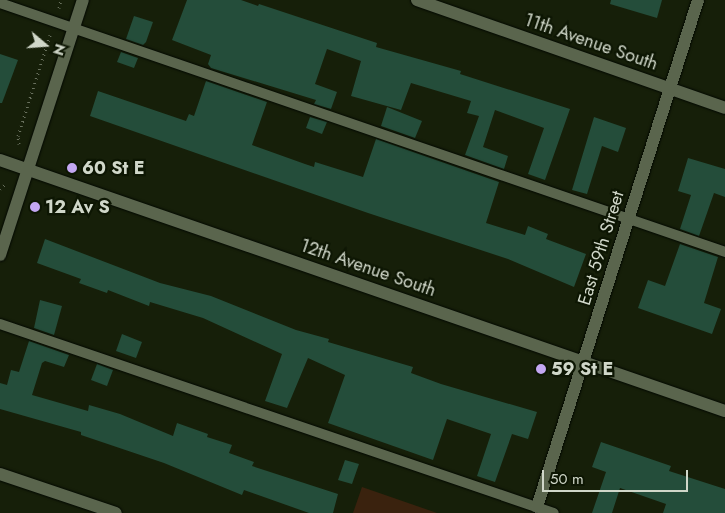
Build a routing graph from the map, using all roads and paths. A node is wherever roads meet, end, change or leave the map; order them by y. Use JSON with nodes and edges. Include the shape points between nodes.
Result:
{"nodes":[{"id":1,"x":61,"y":0,"type":"edge"},
{"id":2,"x":83,"y":0,"type":"edge"},
{"id":3,"x":417,"y":0,"type":"edge"},
{"id":4,"x":698,"y":0,"type":"edge"},
{"id":5,"x":0,"y":3,"type":"edge"},
{"id":6,"x":54,"y":22,"type":"junction"},
{"id":7,"x":73,"y":29,"type":"junction"},
{"id":8,"x":669,"y":88,"type":"junction"},
{"id":9,"x":725,"y":108,"type":"edge"},
{"id":10,"x":19,"y":144,"type":"dead end"},
{"id":11,"x":0,"y":160,"type":"edge"},
{"id":12,"x":28,"y":170,"type":"junction"},
{"id":13,"x":8,"y":182,"type":"dead end"},
{"id":14,"x":0,"y":189,"type":"edge"},
{"id":15,"x":629,"y":218,"type":"junction"},
{"id":16,"x":725,"y":252,"type":"edge"},
{"id":17,"x":0,"y":255,"type":"edge"},
{"id":18,"x":0,"y":324,"type":"edge"},
{"id":19,"x":585,"y":361,"type":"junction"},
{"id":20,"x":725,"y":411,"type":"edge"},
{"id":21,"x":0,"y":474,"type":"edge"},
{"id":22,"x":537,"y":507,"type":"junction"},
{"id":23,"x":116,"y":513,"type":"edge"},
{"id":24,"x":554,"y":513,"type":"edge"}],
"edges":[{"from":1,"to":6,"type":"path"},
{"from":2,"to":7,"type":"street"},
{"from":3,"to":8,"type":"street","name":"11th Avenue South"},
{"from":4,"to":8,"type":"street","name":"East 59th Street"},
{"from":5,"to":6,"type":"lane"},
{"from":6,"to":7,"type":"lane"},
{"from":6,"to":10,"type":"path","via":[[18,136]]},
{"from":7,"to":12,"type":"street"},
{"from":7,"to":15,"type":"lane"},
{"from":8,"to":9,"type":"street","name":"11th Avenue South"},
{"from":8,"to":15,"type":"street","name":"East 59th Street"},
{"from":11,"to":12,"type":"street","name":"12th Avenue South"},
{"from":12,"to":17,"type":"street"},
{"from":12,"to":19,"type":"street","name":"12th Avenue South"},
{"from":13,"to":14,"type":"path"},
{"from":15,"to":16,"type":"lane"},
{"from":15,"to":19,"type":"street","name":"East 59th Street"},
{"from":18,"to":22,"type":"lane"},
{"from":19,"to":20,"type":"street","name":"12th Avenue South"},
{"from":19,"to":22,"type":"street","name":"East 59th Street"},
{"from":21,"to":23,"type":"street"},
{"from":22,"to":24,"type":"lane"}]}
